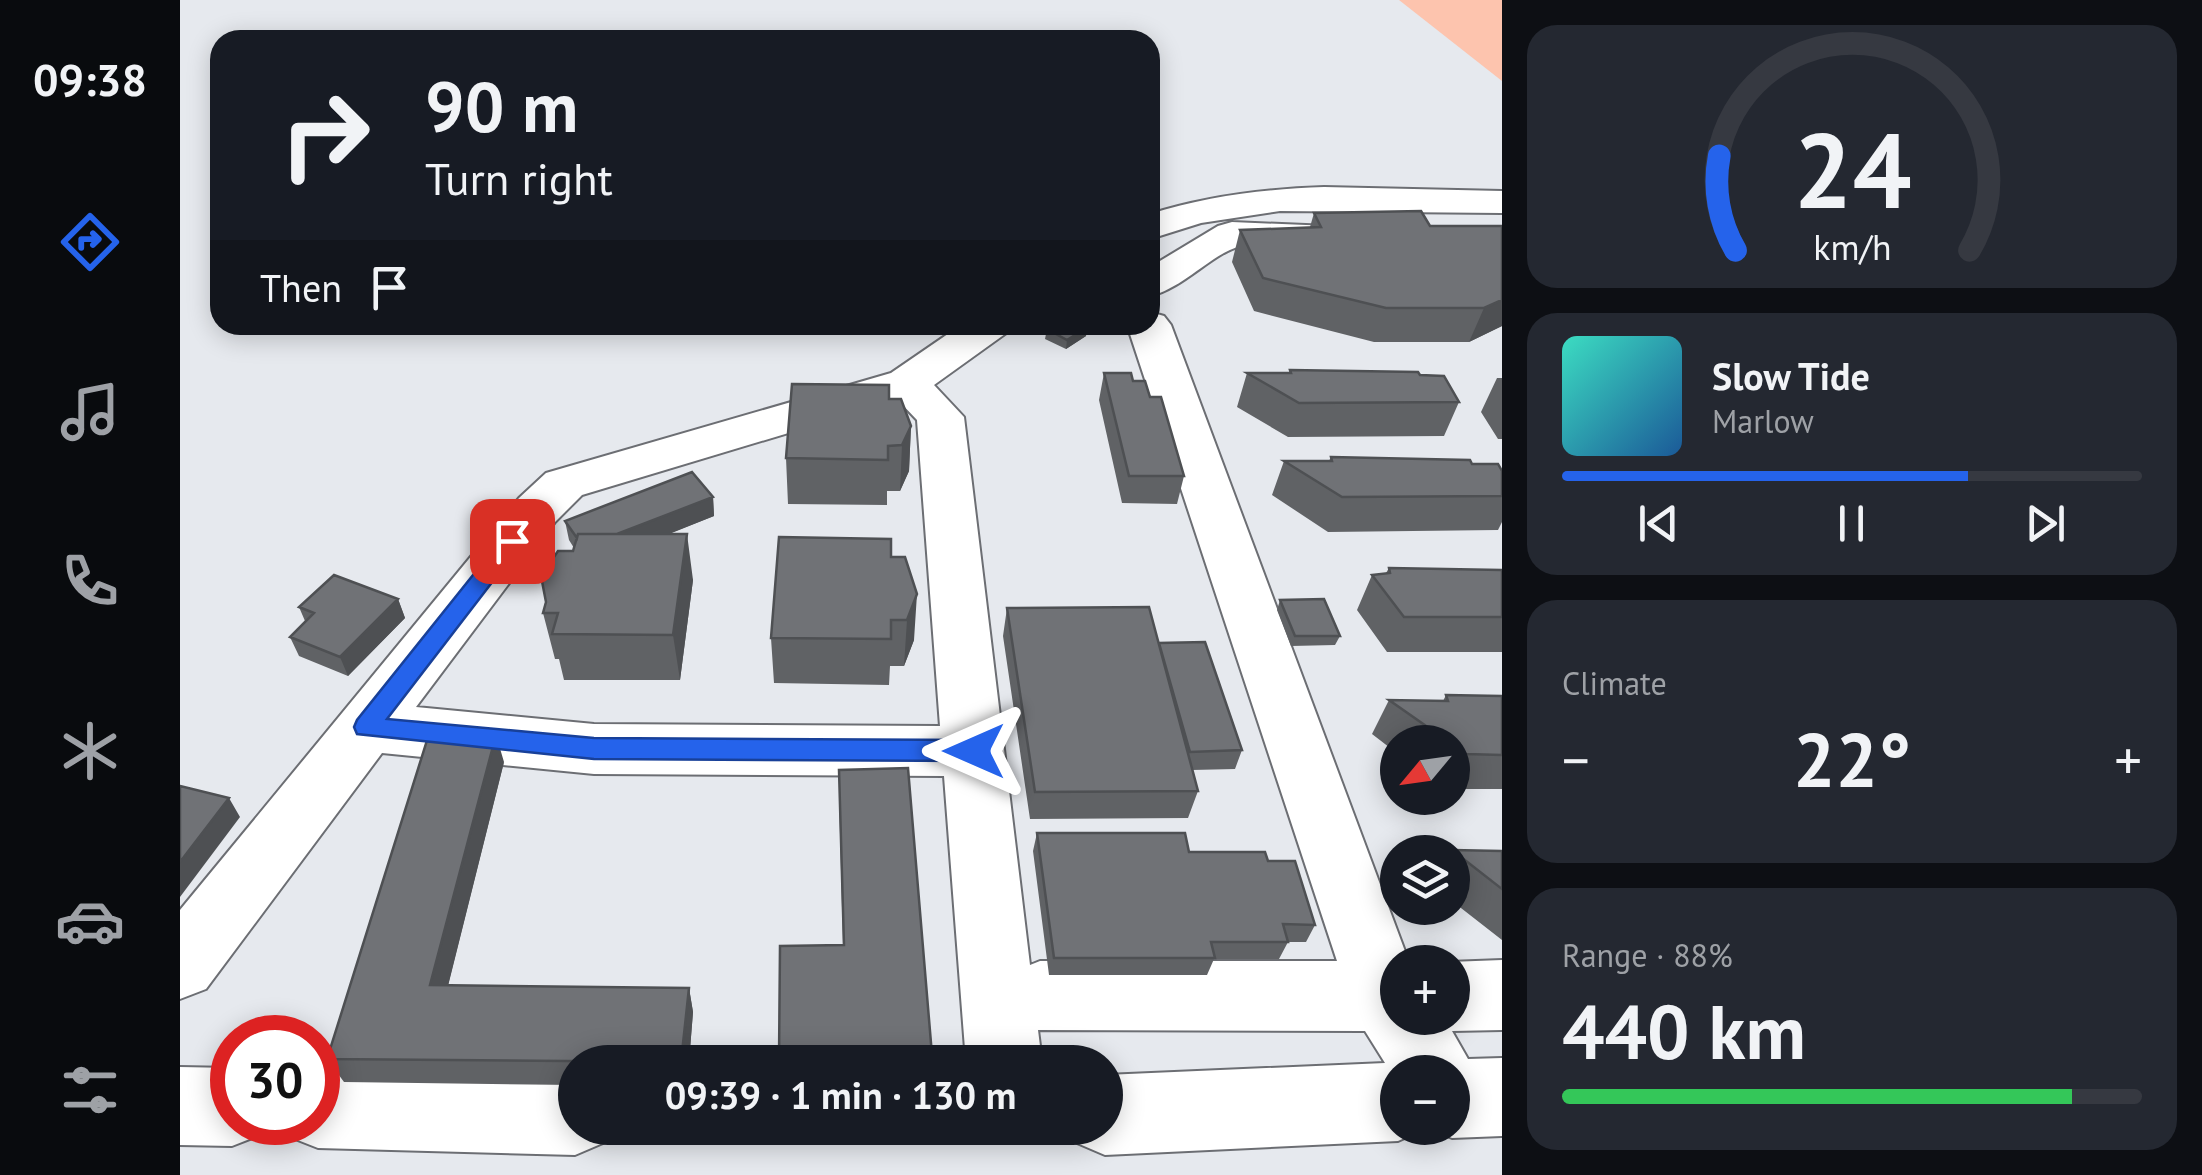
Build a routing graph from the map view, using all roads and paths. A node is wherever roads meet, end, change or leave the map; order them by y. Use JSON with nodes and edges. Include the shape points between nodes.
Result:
{"nodes":[{"id":1,"x":1502,"y":202,"type":"edge"},
{"id":2,"x":1160,"y":222,"type":"edge"},
{"id":3,"x":1502,"y":241,"type":"edge"},
{"id":4,"x":1160,"y":278,"type":"edge"},
{"id":5,"x":976,"y":335,"type":"edge"},
{"id":6,"x":1152,"y":335,"type":"edge"},
{"id":7,"x":907,"y":383,"type":"junction"},
{"id":8,"x":366,"y":727,"type":"junction"},
{"id":9,"x":974,"y":751,"type":"junction"},
{"id":10,"x":1384,"y":945,"type":"edge"},
{"id":11,"x":180,"y":965,"type":"edge"},
{"id":12,"x":1502,"y":995,"type":"edge"},
{"id":13,"x":1040,"y":996,"type":"dead end"},
{"id":14,"x":1470,"y":998,"type":"edge"},
{"id":15,"x":1380,"y":1003,"type":"edge"},
{"id":16,"x":1002,"y":1045,"type":"edge"},
{"id":17,"x":1502,"y":1098,"type":"edge"},
{"id":18,"x":1470,"y":1099,"type":"edge"},
{"id":19,"x":1380,"y":1103,"type":"edge"},
{"id":20,"x":180,"y":1106,"type":"edge"},
{"id":21,"x":210,"y":1107,"type":"edge"},
{"id":22,"x":340,"y":1110,"type":"edge"},
{"id":23,"x":1123,"y":1114,"type":"edge"},
{"id":24,"x":558,"y":1115,"type":"edge"}],
"edges":[{"from":1,"to":2,"type":"street","via":[[1273,201]]},
{"from":3,"to":4,"type":"street","via":[[1485,233],[1232,234]]},
{"from":5,"to":7,"type":"street"},
{"from":6,"to":10,"type":"street"},
{"from":7,"to":8,"type":"street","via":[[564,484]]},
{"from":7,"to":9,"type":"street","via":[[940,417]]},
{"from":8,"to":9,"type":"street","via":[[594,748]]},
{"from":8,"to":11,"type":"street"},
{"from":9,"to":16,"type":"street"},
{"from":12,"to":14,"type":"street"},
{"from":13,"to":15,"type":"street"},
{"from":17,"to":18,"type":"street"},
{"from":19,"to":23,"type":"street"},
{"from":20,"to":21,"type":"street"},
{"from":22,"to":24,"type":"street"}]}
